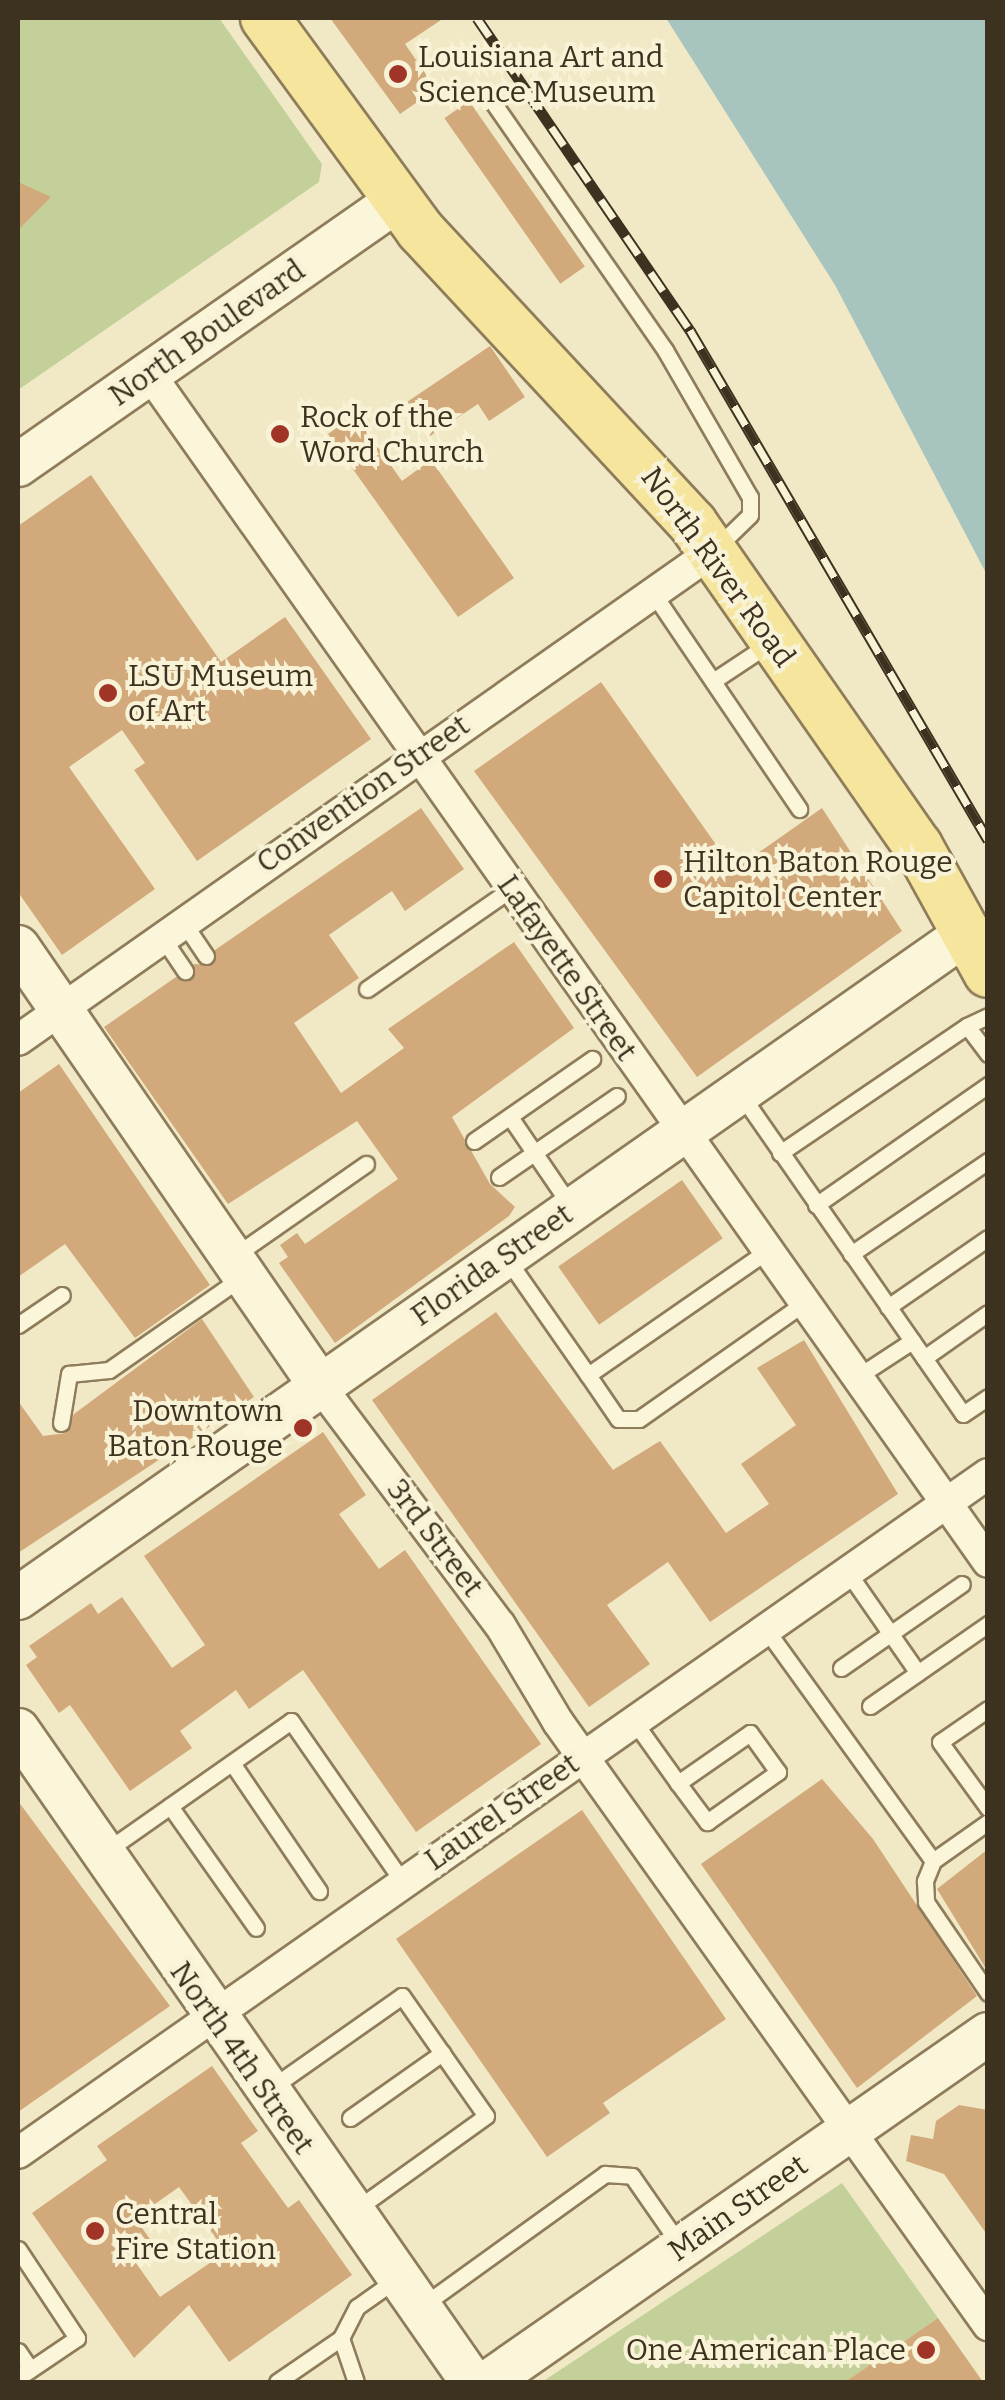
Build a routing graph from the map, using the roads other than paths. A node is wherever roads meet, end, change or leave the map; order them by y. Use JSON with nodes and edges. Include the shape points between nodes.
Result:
{"nodes":[{"id":1,"x":265,"y":18,"type":"edge"},
{"id":2,"x":492,"y":101,"type":"dead end"},
{"id":3,"x":396,"y":201,"type":"junction"},
{"id":4,"x":148,"y":372,"type":"junction"},
{"id":5,"x":18,"y":465,"type":"edge"},
{"id":6,"x":712,"y":552,"type":"junction"},
{"id":7,"x":653,"y":593,"type":"junction"},
{"id":8,"x":772,"y":642,"type":"junction"},
{"id":9,"x":713,"y":681,"type":"junction"},
{"id":10,"x":417,"y":760,"type":"junction"},
{"id":11,"x":799,"y":808,"type":"dead end"},
{"id":12,"x":512,"y":889,"type":"junction"},
{"id":13,"x":171,"y":927,"type":"junction"},
{"id":14,"x":18,"y":947,"type":"edge"},
{"id":15,"x":977,"y":953,"type":"edge"},
{"id":16,"x":206,"y":956,"type":"dead end"},
{"id":17,"x":185,"y":971,"type":"dead end"},
{"id":18,"x":366,"y":988,"type":"dead end"},
{"id":19,"x":61,"y":1010,"type":"junction"},
{"id":20,"x":988,"y":1016,"type":"edge"},
{"id":21,"x":967,"y":1026,"type":"junction"},
{"id":22,"x":18,"y":1040,"type":"edge"},
{"id":23,"x":988,"y":1054,"type":"edge"},
{"id":24,"x":592,"y":1060,"type":"dead end"},
{"id":25,"x":988,"y":1086,"type":"edge"},
{"id":26,"x":740,"y":1092,"type":"junction"},
{"id":27,"x":617,"y":1096,"type":"dead end"},
{"id":28,"x":510,"y":1116,"type":"junction"},
{"id":29,"x":683,"y":1131,"type":"junction"},
{"id":30,"x":474,"y":1141,"type":"dead end"},
{"id":31,"x":534,"y":1153,"type":"junction"},
{"id":32,"x":780,"y":1153,"type":"junction"},
{"id":33,"x":988,"y":1161,"type":"edge"},
{"id":34,"x":366,"y":1164,"type":"dead end"},
{"id":35,"x":499,"y":1177,"type":"dead end"},
{"id":36,"x":816,"y":1204,"type":"junction"},
{"id":37,"x":573,"y":1209,"type":"junction"},
{"id":38,"x":988,"y":1238,"type":"edge"},
{"id":39,"x":768,"y":1252,"type":"junction"},
{"id":40,"x":851,"y":1254,"type":"junction"},
{"id":41,"x":505,"y":1256,"type":"junction"},
{"id":42,"x":238,"y":1266,"type":"junction"},
{"id":43,"x":62,"y":1295,"type":"dead end"},
{"id":44,"x":804,"y":1303,"type":"junction"},
{"id":45,"x":888,"y":1307,"type":"junction"},
{"id":46,"x":988,"y":1313,"type":"edge"},
{"id":47,"x":18,"y":1325,"type":"edge"},
{"id":48,"x":912,"y":1340,"type":"junction"},
{"id":49,"x":924,"y":1358,"type":"junction"},
{"id":50,"x":588,"y":1376,"type":"junction"},
{"id":51,"x":857,"y":1377,"type":"junction"},
{"id":52,"x":322,"y":1387,"type":"junction"},
{"id":53,"x":988,"y":1396,"type":"edge"},
{"id":54,"x":62,"y":1422,"type":"dead end"},
{"id":55,"x":988,"y":1474,"type":"edge"},
{"id":56,"x":946,"y":1502,"type":"junction"},
{"id":57,"x":988,"y":1562,"type":"edge"},
{"id":58,"x":847,"y":1570,"type":"junction"},
{"id":59,"x":962,"y":1584,"type":"dead end"},
{"id":60,"x":18,"y":1598,"type":"edge"},
{"id":61,"x":988,"y":1624,"type":"edge"},
{"id":62,"x":765,"y":1628,"type":"junction"},
{"id":63,"x":891,"y":1633,"type":"junction"},
{"id":64,"x":841,"y":1668,"type":"dead end"},
{"id":65,"x":918,"y":1673,"type":"junction"},
{"id":66,"x":870,"y":1706,"type":"dead end"},
{"id":67,"x":988,"y":1709,"type":"edge"},
{"id":68,"x":633,"y":1720,"type":"junction"},
{"id":69,"x":18,"y":1730,"type":"edge"},
{"id":70,"x":583,"y":1756,"type":"junction"},
{"id":71,"x":232,"y":1763,"type":"junction"},
{"id":72,"x":678,"y":1783,"type":"junction"},
{"id":73,"x":170,"y":1806,"type":"junction"},
{"id":74,"x":988,"y":1808,"type":"edge"},
{"id":75,"x":988,"y":1822,"type":"edge"},
{"id":76,"x":100,"y":1855,"type":"junction"},
{"id":77,"x":933,"y":1860,"type":"junction"},
{"id":78,"x":403,"y":1882,"type":"junction"},
{"id":79,"x":319,"y":1891,"type":"dead end"},
{"id":80,"x":256,"y":1928,"type":"dead end"},
{"id":81,"x":988,"y":1993,"type":"edge"},
{"id":82,"x":214,"y":2017,"type":"junction"},
{"id":83,"x":988,"y":2034,"type":"edge"},
{"id":84,"x":442,"y":2053,"type":"junction"},
{"id":85,"x":266,"y":2091,"type":"junction"},
{"id":86,"x":350,"y":2118,"type":"dead end"},
{"id":87,"x":846,"y":2132,"type":"junction"},
{"id":88,"x":18,"y":2153,"type":"edge"},
{"id":89,"x":352,"y":2213,"type":"junction"},
{"id":90,"x":682,"y":2248,"type":"junction"},
{"id":91,"x":18,"y":2249,"type":"edge"},
{"id":92,"x":409,"y":2293,"type":"junction"},
{"id":93,"x":988,"y":2325,"type":"edge"},
{"id":94,"x":341,"y":2338,"type":"junction"},
{"id":95,"x":18,"y":2351,"type":"edge"},
{"id":96,"x":24,"y":2374,"type":"edge"},
{"id":97,"x":277,"y":2382,"type":"edge"},
{"id":98,"x":356,"y":2382,"type":"edge"},
{"id":99,"x":472,"y":2382,"type":"edge"},
{"id":100,"x":488,"y":2382,"type":"edge"}],
"edges":[{"from":1,"to":3,"type":"main road","name":"North River Road"},
{"from":2,"to":6,"type":"lane","via":[[666,350],[750,496],[750,514]]},
{"from":3,"to":4,"type":"street","name":"North Boulevard"},
{"from":3,"to":6,"type":"main road","name":"North River Road","via":[[482,302],[640,459]]},
{"from":4,"to":5,"type":"street","name":"North Boulevard"},
{"from":4,"to":10,"type":"street","name":"Lafayette Street"},
{"from":6,"to":7,"type":"street","name":"Convention Street"},
{"from":6,"to":8,"type":"main road","name":"North River Road"},
{"from":7,"to":9,"type":"lane"},
{"from":7,"to":10,"type":"street","name":"Convention Street"},
{"from":8,"to":9,"type":"lane"},
{"from":8,"to":15,"type":"main road","name":"North River Road","via":[[918,846]]},
{"from":9,"to":11,"type":"lane"},
{"from":10,"to":12,"type":"street","name":"Lafayette Street"},
{"from":10,"to":13,"type":"street","name":"Convention Street"},
{"from":12,"to":18,"type":"lane"},
{"from":12,"to":29,"type":"street","name":"Lafayette Street"},
{"from":13,"to":16,"type":"lane"},
{"from":13,"to":17,"type":"lane"},
{"from":13,"to":19,"type":"street","name":"Convention Street"},
{"from":14,"to":19,"type":"street","name":"3rd Street"},
{"from":15,"to":26,"type":"street","name":"Florida Street"},
{"from":19,"to":22,"type":"street","name":"Convention Street"},
{"from":19,"to":42,"type":"street","name":"3rd Street"},
{"from":20,"to":21,"type":"lane"},
{"from":21,"to":23,"type":"lane"},
{"from":21,"to":32,"type":"lane"},
{"from":24,"to":28,"type":"lane"},
{"from":25,"to":36,"type":"lane"},
{"from":26,"to":29,"type":"street","name":"Florida Street"},
{"from":26,"to":32,"type":"lane"},
{"from":27,"to":31,"type":"lane"},
{"from":28,"to":30,"type":"lane"},
{"from":28,"to":31,"type":"lane"},
{"from":29,"to":37,"type":"street","name":"Florida Street"},
{"from":29,"to":39,"type":"street","name":"Lafayette Street"},
{"from":31,"to":35,"type":"lane"},
{"from":31,"to":37,"type":"lane"},
{"from":32,"to":36,"type":"lane"},
{"from":33,"to":40,"type":"lane"},
{"from":34,"to":42,"type":"lane"},
{"from":36,"to":40,"type":"lane"},
{"from":37,"to":41,"type":"street","name":"Florida Street"},
{"from":38,"to":45,"type":"lane"},
{"from":39,"to":44,"type":"street","name":"Lafayette Street"},
{"from":39,"to":50,"type":"lane"},
{"from":40,"to":45,"type":"lane"},
{"from":41,"to":50,"type":"lane"},
{"from":41,"to":52,"type":"street","name":"Florida Street"},
{"from":42,"to":52,"type":"street","name":"3rd Street"},
{"from":42,"to":54,"type":"lane","via":[[109,1370],[69,1374]]},
{"from":43,"to":47,"type":"lane"},
{"from":44,"to":50,"type":"lane","via":[[634,1422],[618,1419]]},
{"from":44,"to":51,"type":"street","name":"Lafayette Street"},
{"from":45,"to":48,"type":"lane"},
{"from":46,"to":49,"type":"lane"},
{"from":48,"to":49,"type":"lane"},
{"from":48,"to":51,"type":"lane"},
{"from":49,"to":53,"type":"lane","via":[[963,1414]]},
{"from":51,"to":56,"type":"street","name":"Lafayette Street"},
{"from":52,"to":60,"type":"street","name":"Florida Street","via":[[124,1506]]},
{"from":52,"to":70,"type":"street","name":"3rd Street","via":[[500,1625]]},
{"from":55,"to":56,"type":"street","name":"Laurel Street"},
{"from":56,"to":57,"type":"street","name":"Lafayette Street"},
{"from":56,"to":58,"type":"street","name":"Laurel Street"},
{"from":58,"to":62,"type":"street","name":"Laurel Street"},
{"from":58,"to":63,"type":"lane"},
{"from":59,"to":63,"type":"lane"},
{"from":61,"to":65,"type":"lane"},
{"from":62,"to":68,"type":"street","name":"Laurel Street"},
{"from":62,"to":77,"type":"lane"},
{"from":63,"to":64,"type":"lane"},
{"from":63,"to":65,"type":"lane"},
{"from":65,"to":66,"type":"lane"},
{"from":67,"to":74,"type":"lane","via":[[940,1742]]},
{"from":68,"to":70,"type":"street","name":"Laurel Street"},
{"from":68,"to":72,"type":"lane"},
{"from":69,"to":76,"type":"street","name":"North 4th Street"},
{"from":70,"to":78,"type":"street","name":"Laurel Street"},
{"from":70,"to":87,"type":"street","name":"3rd Street"},
{"from":71,"to":73,"type":"lane"},
{"from":71,"to":78,"type":"lane","via":[[291,1721]]},
{"from":71,"to":79,"type":"lane"},
{"from":72,"to":72,"type":"lane","via":[[707,1822],[778,1772],[750,1733]]},
{"from":73,"to":76,"type":"lane"},
{"from":73,"to":80,"type":"lane"},
{"from":75,"to":77,"type":"lane"},
{"from":76,"to":82,"type":"street","name":"North 4th Street"},
{"from":77,"to":81,"type":"lane","via":[[926,1902]]},
{"from":78,"to":82,"type":"street","name":"Laurel Street"},
{"from":82,"to":85,"type":"street","name":"North 4th Street"},
{"from":82,"to":88,"type":"street","name":"Laurel Street"},
{"from":83,"to":87,"type":"street","name":"Main Street"},
{"from":84,"to":85,"type":"lane","via":[[402,1996]]},
{"from":84,"to":86,"type":"lane"},
{"from":84,"to":89,"type":"lane","via":[[486,2116]]},
{"from":85,"to":89,"type":"street","name":"North 4th Street"},
{"from":87,"to":90,"type":"street","name":"Main Street"},
{"from":87,"to":93,"type":"street","name":"3rd Street"},
{"from":89,"to":92,"type":"street","name":"North 4th Street"},
{"from":90,"to":92,"type":"lane","via":[[632,2176],[605,2174]]},
{"from":90,"to":100,"type":"street","name":"Main Street"},
{"from":91,"to":96,"type":"lane","via":[[77,2338]]},
{"from":92,"to":94,"type":"lane","via":[[357,2307]]},
{"from":92,"to":99,"type":"street","name":"North 4th Street"},
{"from":94,"to":97,"type":"lane"},
{"from":94,"to":98,"type":"lane"},
{"from":95,"to":96,"type":"lane"}]}
